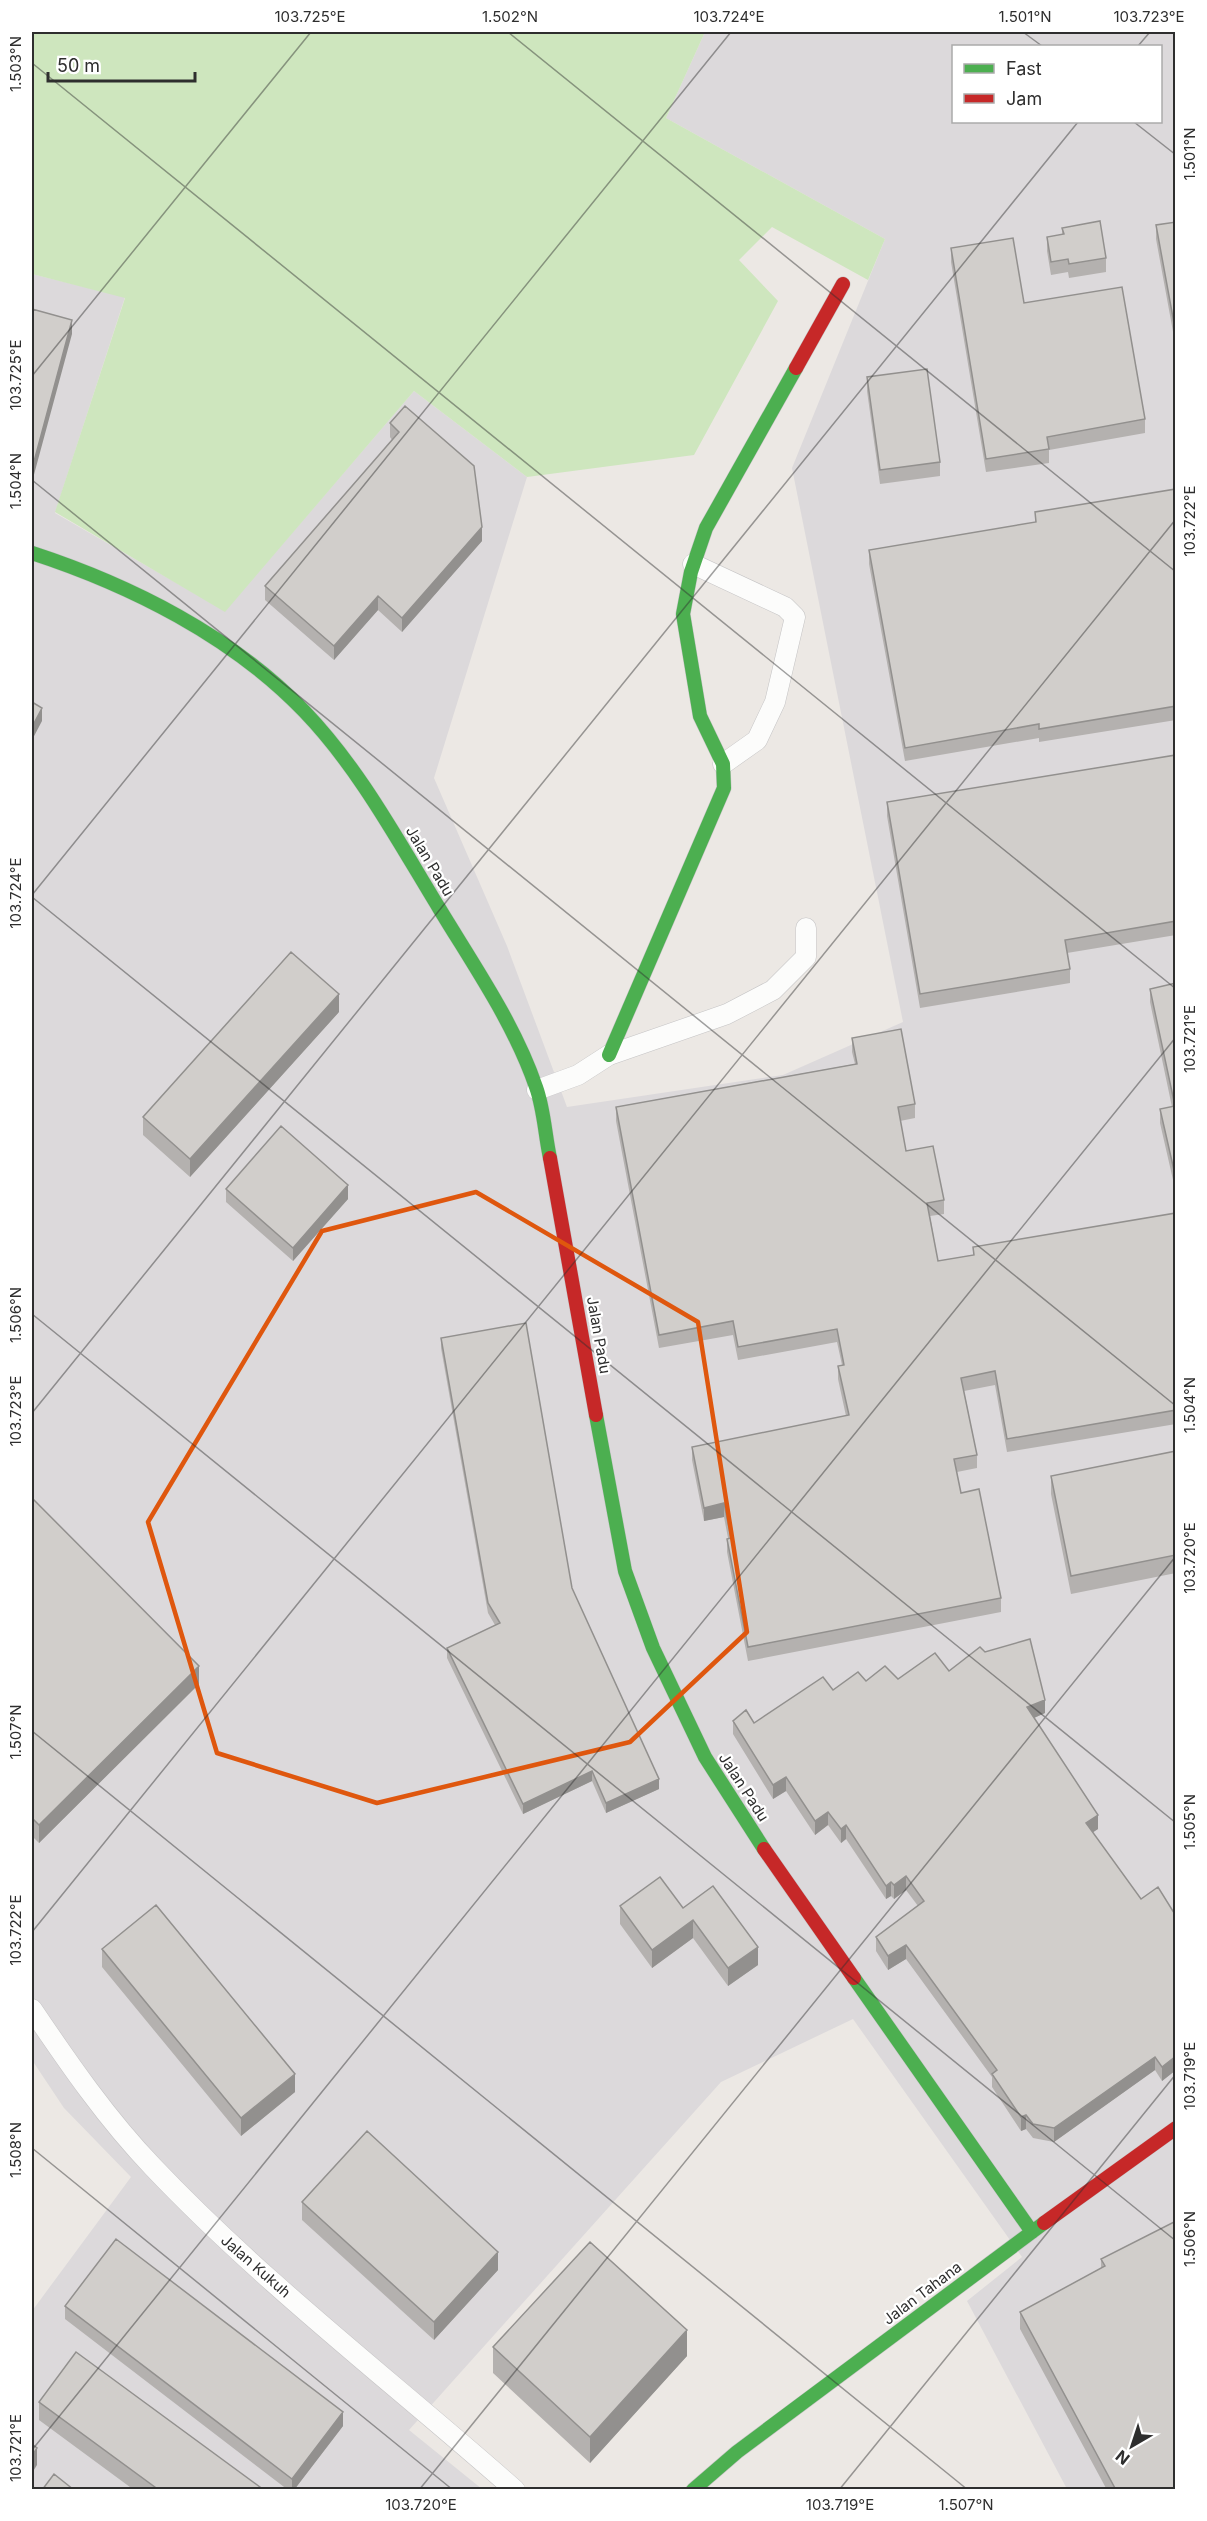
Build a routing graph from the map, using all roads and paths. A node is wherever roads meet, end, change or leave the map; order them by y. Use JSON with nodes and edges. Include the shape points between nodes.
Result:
{"nodes":[{"id":1,"x":843,"y":284,"type":"dead end"},
{"id":2,"x":32,"y":553,"type":"edge"},
{"id":3,"x":693,"y":564,"type":"junction"},
{"id":4,"x":723,"y":764,"type":"junction"},
{"id":5,"x":806,"y":928,"type":"dead end"},
{"id":6,"x":609,"y":1055,"type":"junction"},
{"id":7,"x":537,"y":1090,"type":"junction"},
{"id":8,"x":32,"y":2009,"type":"edge"},
{"id":9,"x":1176,"y":2128,"type":"edge"},
{"id":10,"x":1032,"y":2232,"type":"junction"},
{"id":11,"x":515,"y":2490,"type":"edge"},
{"id":12,"x":693,"y":2490,"type":"edge"}],
"edges":[{"from":1,"to":3,"type":"street","via":[[706,528]]},
{"from":2,"to":7,"type":"street","name":"Jalan Padu","via":[[64,562],[151,603],[266,676],[303,709],[395,836],[497,1003]]},
{"from":3,"to":4,"type":"street","via":[[683,614],[691,673],[700,716]]},
{"from":3,"to":4,"type":"street","via":[[785,607],[795,617],[775,702],[762,731],[757,740]]},
{"from":4,"to":6,"type":"street","via":[[724,788],[715,813]]},
{"from":5,"to":6,"type":"street","via":[[806,957],[773,990],[726,1014]]},
{"from":6,"to":7,"type":"street","via":[[578,1076]]},
{"from":7,"to":10,"type":"street","name":"Jalan Padu","via":[[625,1571],[653,1648],[705,1757],[762,1847]]},
{"from":8,"to":11,"type":"street","name":"Jalan Kukuh","via":[[89,2093],[152,2166],[218,2232]]},
{"from":9,"to":10,"type":"street","name":"Jalan Tahana"},
{"from":10,"to":12,"type":"street","name":"Jalan Tahana","via":[[737,2452]]}]}
